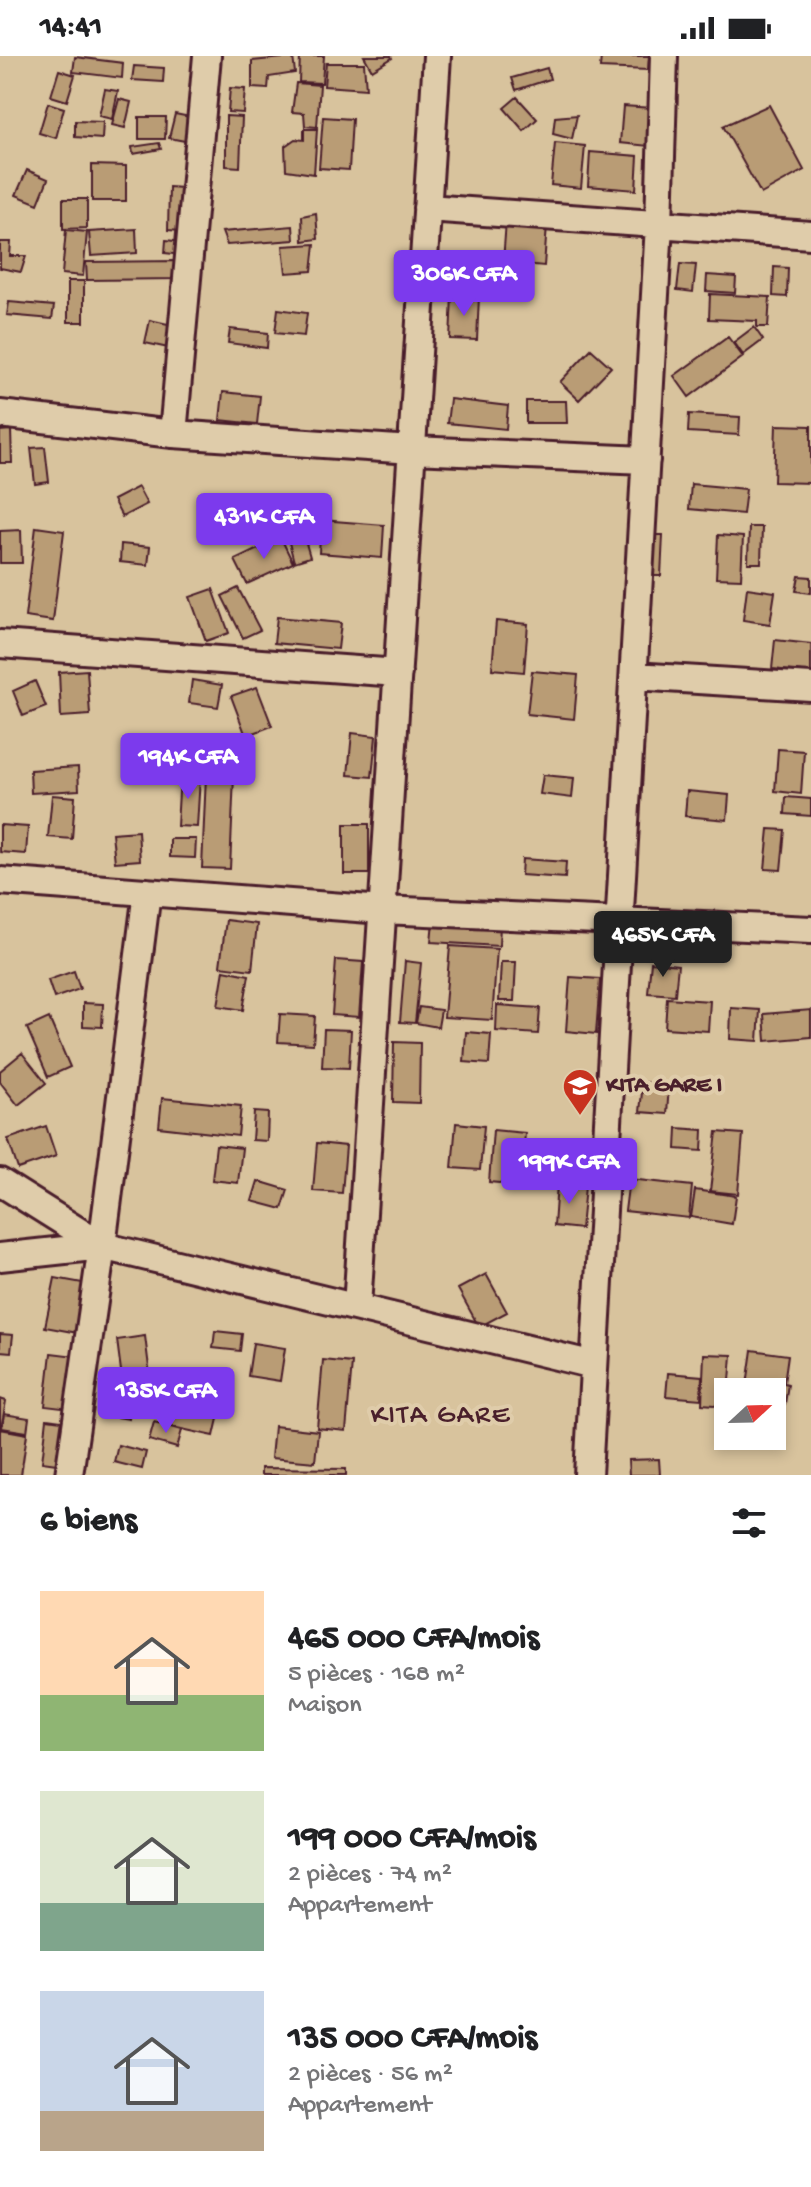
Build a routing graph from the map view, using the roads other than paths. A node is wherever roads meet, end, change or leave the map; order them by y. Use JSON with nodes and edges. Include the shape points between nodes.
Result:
{"nodes":[{"id":1,"x":207,"y":56,"type":"edge"},
{"id":2,"x":437,"y":56,"type":"edge"},
{"id":3,"x":664,"y":56,"type":"edge"},
{"id":4,"x":427,"y":208,"type":"junction"},
{"id":5,"x":659,"y":224,"type":"junction"},
{"id":6,"x":811,"y":235,"type":"edge"},
{"id":7,"x":0,"y":414,"type":"edge"},
{"id":8,"x":173,"y":434,"type":"junction"},
{"id":9,"x":412,"y":450,"type":"junction"},
{"id":10,"x":646,"y":460,"type":"junction"},
{"id":11,"x":0,"y":644,"type":"edge"},
{"id":12,"x":398,"y":673,"type":"junction"},
{"id":13,"x":634,"y":676,"type":"junction"},
{"id":14,"x":811,"y":687,"type":"edge"},
{"id":15,"x":0,"y":881,"type":"edge"},
{"id":16,"x":147,"y":892,"type":"junction"},
{"id":17,"x":383,"y":910,"type":"junction"},
{"id":18,"x":620,"y":921,"type":"junction"},
{"id":19,"x":811,"y":930,"type":"edge"},
{"id":20,"x":0,"y":1182,"type":"edge"},
{"id":21,"x":102,"y":1246,"type":"junction"},
{"id":22,"x":0,"y":1257,"type":"edge"},
{"id":23,"x":357,"y":1307,"type":"junction"},
{"id":24,"x":594,"y":1365,"type":"junction"},
{"id":25,"x":69,"y":1475,"type":"edge"},
{"id":26,"x":588,"y":1475,"type":"edge"}],
"edges":[{"from":1,"to":8,"type":"street"},
{"from":2,"to":4,"type":"street"},
{"from":3,"to":5,"type":"street"},
{"from":4,"to":5,"type":"street"},
{"from":4,"to":9,"type":"street"},
{"from":5,"to":6,"type":"street"},
{"from":5,"to":10,"type":"street"},
{"from":7,"to":8,"type":"street"},
{"from":8,"to":9,"type":"street"},
{"from":9,"to":10,"type":"street"},
{"from":9,"to":12,"type":"street"},
{"from":10,"to":13,"type":"street"},
{"from":11,"to":12,"type":"street"},
{"from":12,"to":17,"type":"street"},
{"from":13,"to":14,"type":"street"},
{"from":13,"to":18,"type":"street"},
{"from":15,"to":16,"type":"street"},
{"from":16,"to":17,"type":"street"},
{"from":16,"to":21,"type":"street"},
{"from":17,"to":18,"type":"street"},
{"from":17,"to":23,"type":"street"},
{"from":18,"to":19,"type":"street"},
{"from":18,"to":24,"type":"street"},
{"from":20,"to":21,"type":"street"},
{"from":21,"to":22,"type":"street"},
{"from":21,"to":23,"type":"street"},
{"from":21,"to":25,"type":"street"},
{"from":23,"to":24,"type":"street"},
{"from":24,"to":26,"type":"street"}]}
